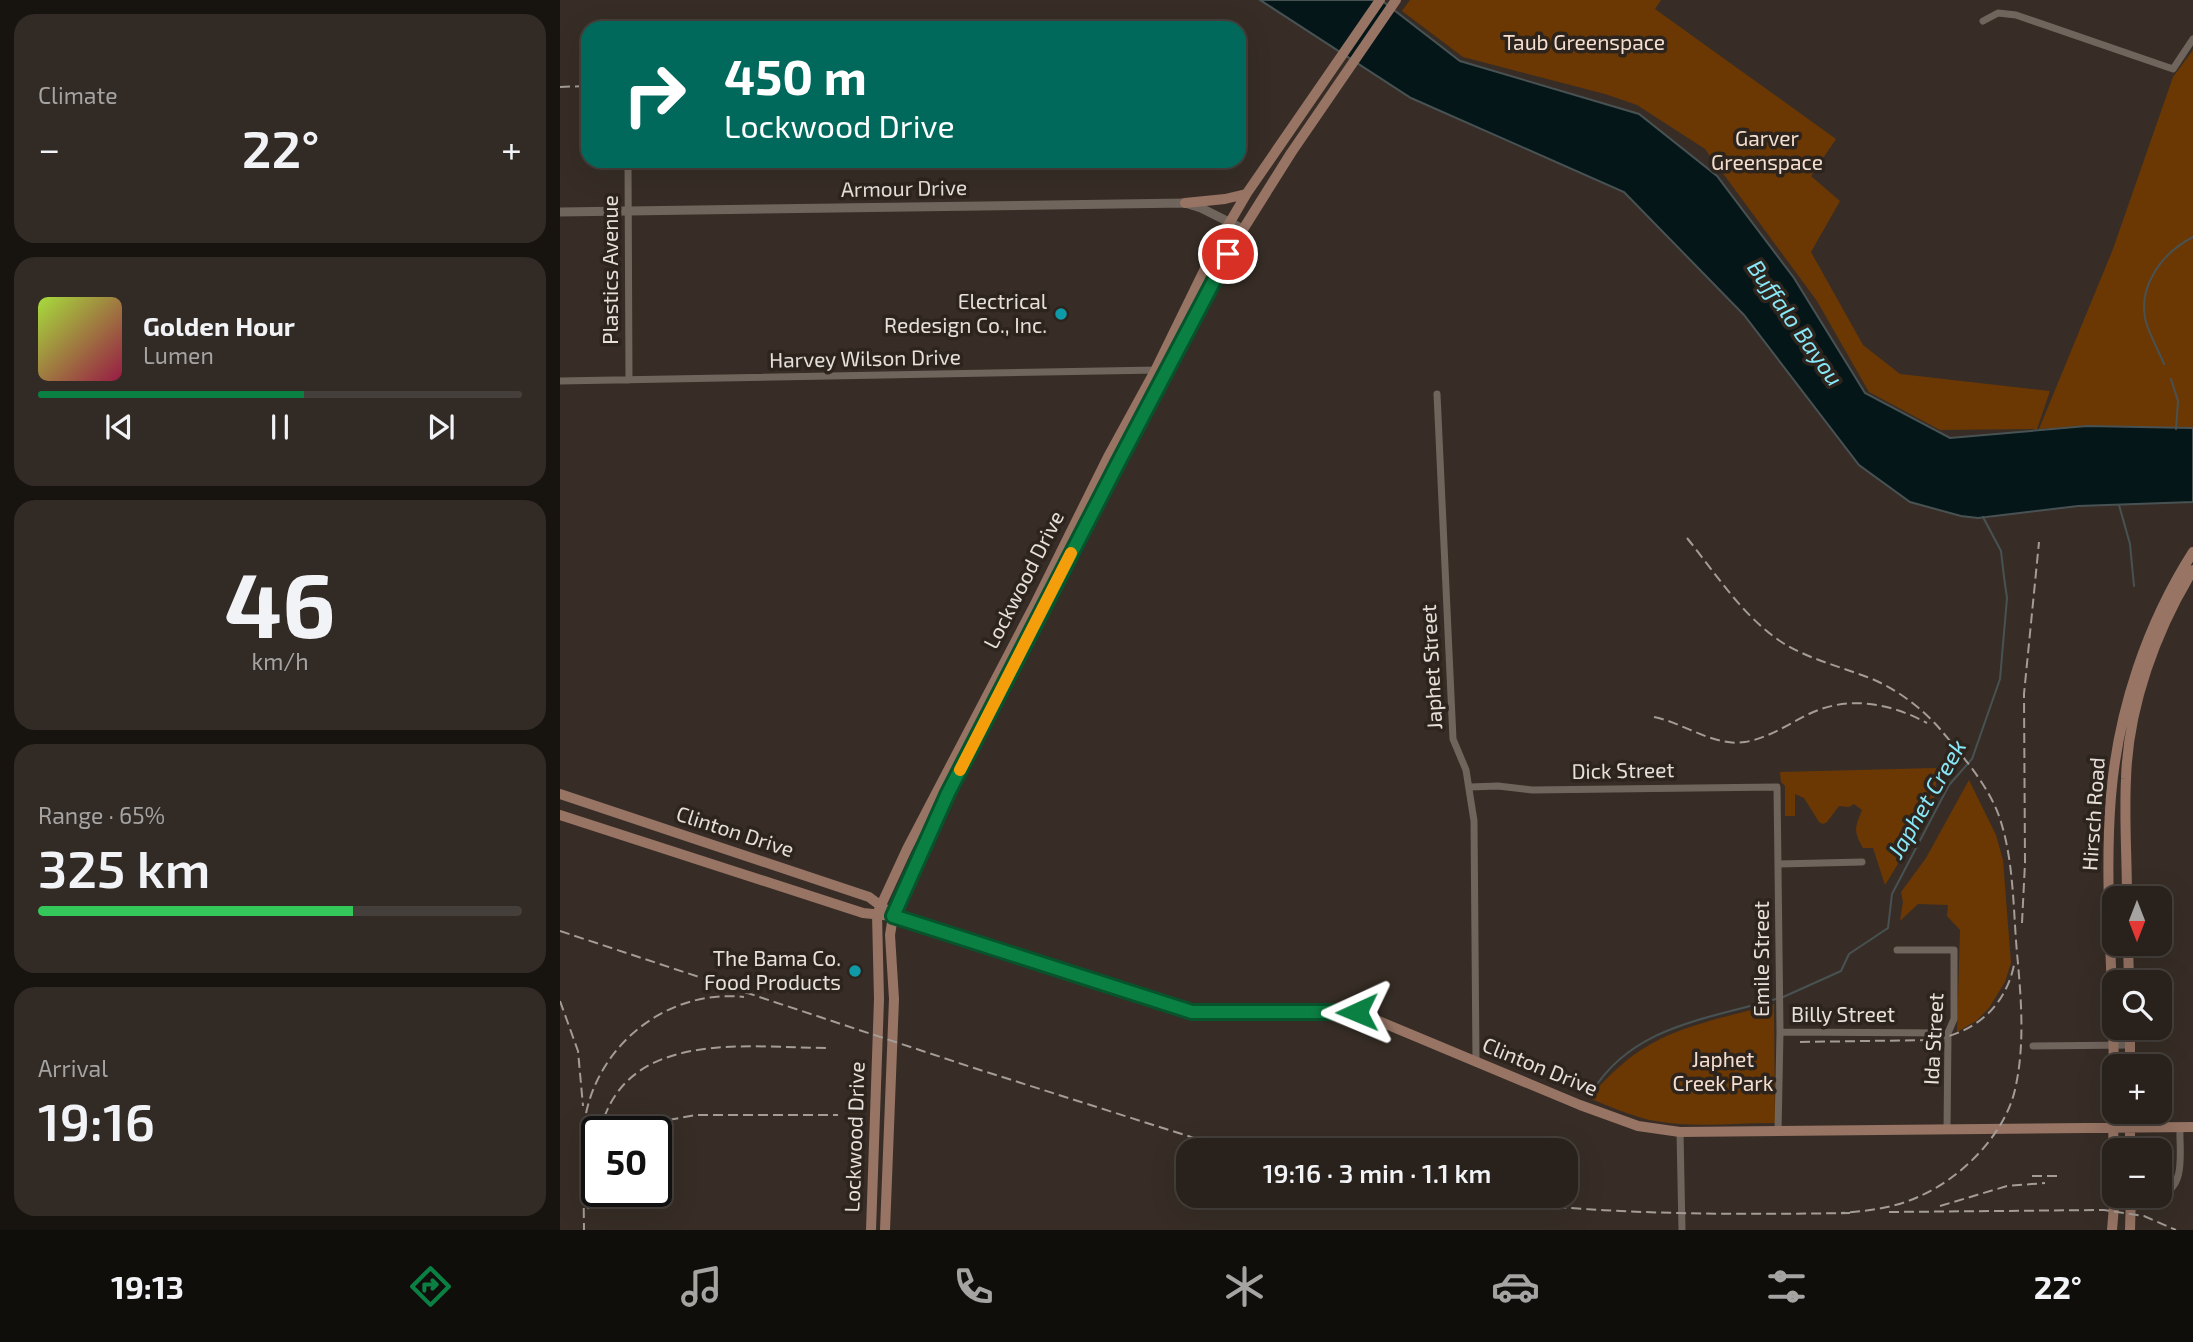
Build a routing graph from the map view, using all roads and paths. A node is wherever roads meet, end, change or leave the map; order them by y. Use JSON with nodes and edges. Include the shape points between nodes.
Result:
{"nodes":[{"id":1,"x":1380,"y":0,"type":"edge"},
{"id":2,"x":1396,"y":0,"type":"edge"},
{"id":3,"x":1983,"y":21,"type":"dead end"},
{"id":4,"x":2193,"y":40,"type":"edge"},
{"id":5,"x":628,"y":168,"type":"edge"},
{"id":6,"x":1247,"y":193,"type":"junction"},
{"id":7,"x":1185,"y":203,"type":"junction"},
{"id":8,"x":628,"y":211,"type":"junction"},
{"id":9,"x":560,"y":212,"type":"edge"},
{"id":10,"x":1230,"y":222,"type":"junction"},
{"id":11,"x":1243,"y":229,"type":"junction"},
{"id":12,"x":1170,"y":365,"type":"junction"},
{"id":13,"x":1155,"y":371,"type":"junction"},
{"id":14,"x":629,"y":380,"type":"junction"},
{"id":15,"x":560,"y":381,"type":"edge"},
{"id":16,"x":1437,"y":394,"type":"dead end"},
{"id":17,"x":1108,"y":457,"type":"junction"},
{"id":18,"x":1118,"y":463,"type":"junction"},
{"id":19,"x":1076,"y":532,"type":"junction"},
{"id":20,"x":2193,"y":552,"type":"edge"},
{"id":21,"x":2189,"y":570,"type":"edge"},
{"id":22,"x":965,"y":737,"type":"junction"},
{"id":23,"x":975,"y":741,"type":"junction"},
{"id":24,"x":950,"y":766,"type":"junction"},
{"id":25,"x":960,"y":771,"type":"junction"},
{"id":26,"x":1470,"y":787,"type":"junction"},
{"id":27,"x":1777,"y":787,"type":"joint"},
{"id":28,"x":560,"y":794,"type":"edge"},
{"id":29,"x":926,"y":813,"type":"junction"},
{"id":30,"x":560,"y":815,"type":"edge"},
{"id":31,"x":631,"y":818,"type":"junction"},
{"id":32,"x":937,"y":818,"type":"junction"},
{"id":33,"x":626,"y":837,"type":"junction"},
{"id":34,"x":1861,"y":862,"type":"dead end"},
{"id":35,"x":1779,"y":864,"type":"junction"},
{"id":36,"x":2127,"y":886,"type":"edge"},
{"id":37,"x":878,"y":910,"type":"junction"},
{"id":38,"x":893,"y":916,"type":"junction"},
{"id":39,"x":1897,"y":950,"type":"dead end"},
{"id":40,"x":1780,"y":1029,"type":"junction"},
{"id":41,"x":1948,"y":1032,"type":"junction"},
{"id":42,"x":2130,"y":1040,"type":"edge"},
{"id":43,"x":2114,"y":1045,"type":"junction"},
{"id":44,"x":2130,"y":1045,"type":"junction"},
{"id":45,"x":2033,"y":1046,"type":"dead end"},
{"id":46,"x":2130,"y":1054,"type":"edge"},
{"id":47,"x":1476,"y":1062,"type":"junction"},
{"id":48,"x":2130,"y":1124,"type":"edge"},
{"id":49,"x":2193,"y":1127,"type":"edge"},
{"id":50,"x":2180,"y":1128,"type":"junction"},
{"id":51,"x":1947,"y":1129,"type":"junction"},
{"id":52,"x":2113,"y":1129,"type":"junction"},
{"id":53,"x":2130,"y":1129,"type":"junction"},
{"id":54,"x":1778,"y":1131,"type":"junction"},
{"id":55,"x":1680,"y":1132,"type":"junction"},
{"id":56,"x":2113,"y":1138,"type":"edge"},
{"id":57,"x":2130,"y":1138,"type":"edge"},
{"id":58,"x":2172,"y":1190,"type":"edge"},
{"id":59,"x":2114,"y":1208,"type":"edge"},
{"id":60,"x":2131,"y":1208,"type":"edge"},
{"id":61,"x":871,"y":1230,"type":"edge"},
{"id":62,"x":885,"y":1230,"type":"edge"},
{"id":63,"x":1682,"y":1230,"type":"edge"},
{"id":64,"x":2112,"y":1230,"type":"edge"},
{"id":65,"x":2130,"y":1230,"type":"edge"}],
"edges":[{"from":1,"to":6,"type":"main road","name":"Lockwood Drive"},
{"from":2,"to":11,"type":"main road","name":"Lockwood Drive"},
{"from":3,"to":4,"type":"street","via":[[1998,13],[2016,15],[2173,69]]},
{"from":5,"to":8,"type":"street","name":"Plastics Avenue"},
{"from":6,"to":7,"type":"main road"},
{"from":6,"to":10,"type":"main road","name":"Lockwood Drive"},
{"from":7,"to":8,"type":"street","name":"Armour Drive"},
{"from":7,"to":10,"type":"street","name":"Armour Drive"},
{"from":8,"to":9,"type":"street","name":"Armour Drive"},
{"from":8,"to":14,"type":"street","name":"Plastics Avenue"},
{"from":10,"to":11,"type":"street","name":"Armour Drive"},
{"from":10,"to":13,"type":"main road","name":"Lockwood Drive"},
{"from":11,"to":12,"type":"main road","name":"Lockwood Drive"},
{"from":12,"to":13,"type":"street","name":"Harvey Wilson Drive"},
{"from":12,"to":18,"type":"main road","name":"Lockwood Drive"},
{"from":13,"to":14,"type":"street","name":"Harvey Wilson Drive"},
{"from":13,"to":17,"type":"main road","name":"Lockwood Drive"},
{"from":14,"to":15,"type":"street","name":"Harvey Wilson Drive"},
{"from":16,"to":26,"type":"street","name":"Japhet Street","via":[[1453,739]]},
{"from":17,"to":18,"type":"main road"},
{"from":17,"to":19,"type":"main road","name":"Lockwood Drive"},
{"from":18,"to":19,"type":"main road","name":"Lockwood Drive"},
{"from":19,"to":22,"type":"main road","name":"Lockwood Drive"},
{"from":19,"to":23,"type":"main road","name":"Lockwood Drive"},
{"from":20,"to":21,"type":"main road","name":"Hirsch Road"},
{"from":21,"to":36,"type":"main road","name":"Hirsch Road","via":[[2153,655],[2132,733],[2126,777]]},
{"from":21,"to":43,"type":"main road","name":"Hirsch Road","via":[[2149,637],[2128,704],[2113,777],[2108,868]]},
{"from":22,"to":23,"type":"main road"},
{"from":22,"to":24,"type":"main road","name":"Lockwood Drive"},
{"from":23,"to":25,"type":"main road","name":"Lockwood Drive"},
{"from":24,"to":25,"type":"main road"},
{"from":24,"to":29,"type":"main road","name":"Lockwood Drive"},
{"from":25,"to":32,"type":"main road","name":"Lockwood Drive"},
{"from":26,"to":27,"type":"street","name":"Dick Street"},
{"from":26,"to":47,"type":"street","name":"Japhet Street"},
{"from":27,"to":35,"type":"street","name":"Emile Street"},
{"from":28,"to":31,"type":"main road","name":"Clinton Drive"},
{"from":29,"to":32,"type":"main road"},
{"from":29,"to":37,"type":"main road","name":"Lockwood Drive"},
{"from":30,"to":33,"type":"main road","name":"Clinton Drive"},
{"from":31,"to":33,"type":"main road"},
{"from":31,"to":37,"type":"main road","name":"Clinton Drive","via":[[869,897]]},
{"from":32,"to":38,"type":"main road","name":"Lockwood Drive"},
{"from":33,"to":37,"type":"main road","name":"Clinton Drive","via":[[863,913]]},
{"from":34,"to":35,"type":"street"},
{"from":35,"to":40,"type":"street","name":"Emile Street"},
{"from":37,"to":38,"type":"main road","name":"Clinton Drive"},
{"from":37,"to":61,"type":"main road","name":"Lockwood Drive"},
{"from":38,"to":47,"type":"main road","name":"Clinton Drive","via":[[1192,1012],[1357,1012]]},
{"from":38,"to":62,"type":"main road","name":"Lockwood Drive"},
{"from":39,"to":41,"type":"street","name":"Ida Street","via":[[1954,950],[1954,1019]]},
{"from":40,"to":41,"type":"street","name":"Billy Street"},
{"from":40,"to":54,"type":"street","name":"Emile Street"},
{"from":41,"to":51,"type":"street","name":"Ida Street"},
{"from":42,"to":44,"type":"main road"},
{"from":43,"to":44,"type":"street"},
{"from":43,"to":45,"type":"street"},
{"from":43,"to":52,"type":"main road","name":"Hirsch Road"},
{"from":44,"to":46,"type":"main road"},
{"from":47,"to":55,"type":"main road","name":"Clinton Drive","via":[[1638,1126]]},
{"from":48,"to":53,"type":"main road"},
{"from":49,"to":50,"type":"main road","name":"Clinton Drive"},
{"from":50,"to":53,"type":"main road","name":"Clinton Drive"},
{"from":50,"to":58,"type":"street","via":[[2179,1180]]},
{"from":51,"to":52,"type":"main road","name":"Clinton Drive"},
{"from":51,"to":54,"type":"main road","name":"Clinton Drive"},
{"from":52,"to":53,"type":"main road","name":"Clinton Drive"},
{"from":52,"to":56,"type":"main road","name":"Hirsch Road"},
{"from":53,"to":57,"type":"main road"},
{"from":54,"to":55,"type":"main road","name":"Clinton Drive"},
{"from":55,"to":63,"type":"street"},
{"from":59,"to":64,"type":"main road"},
{"from":60,"to":65,"type":"main road"}]}
